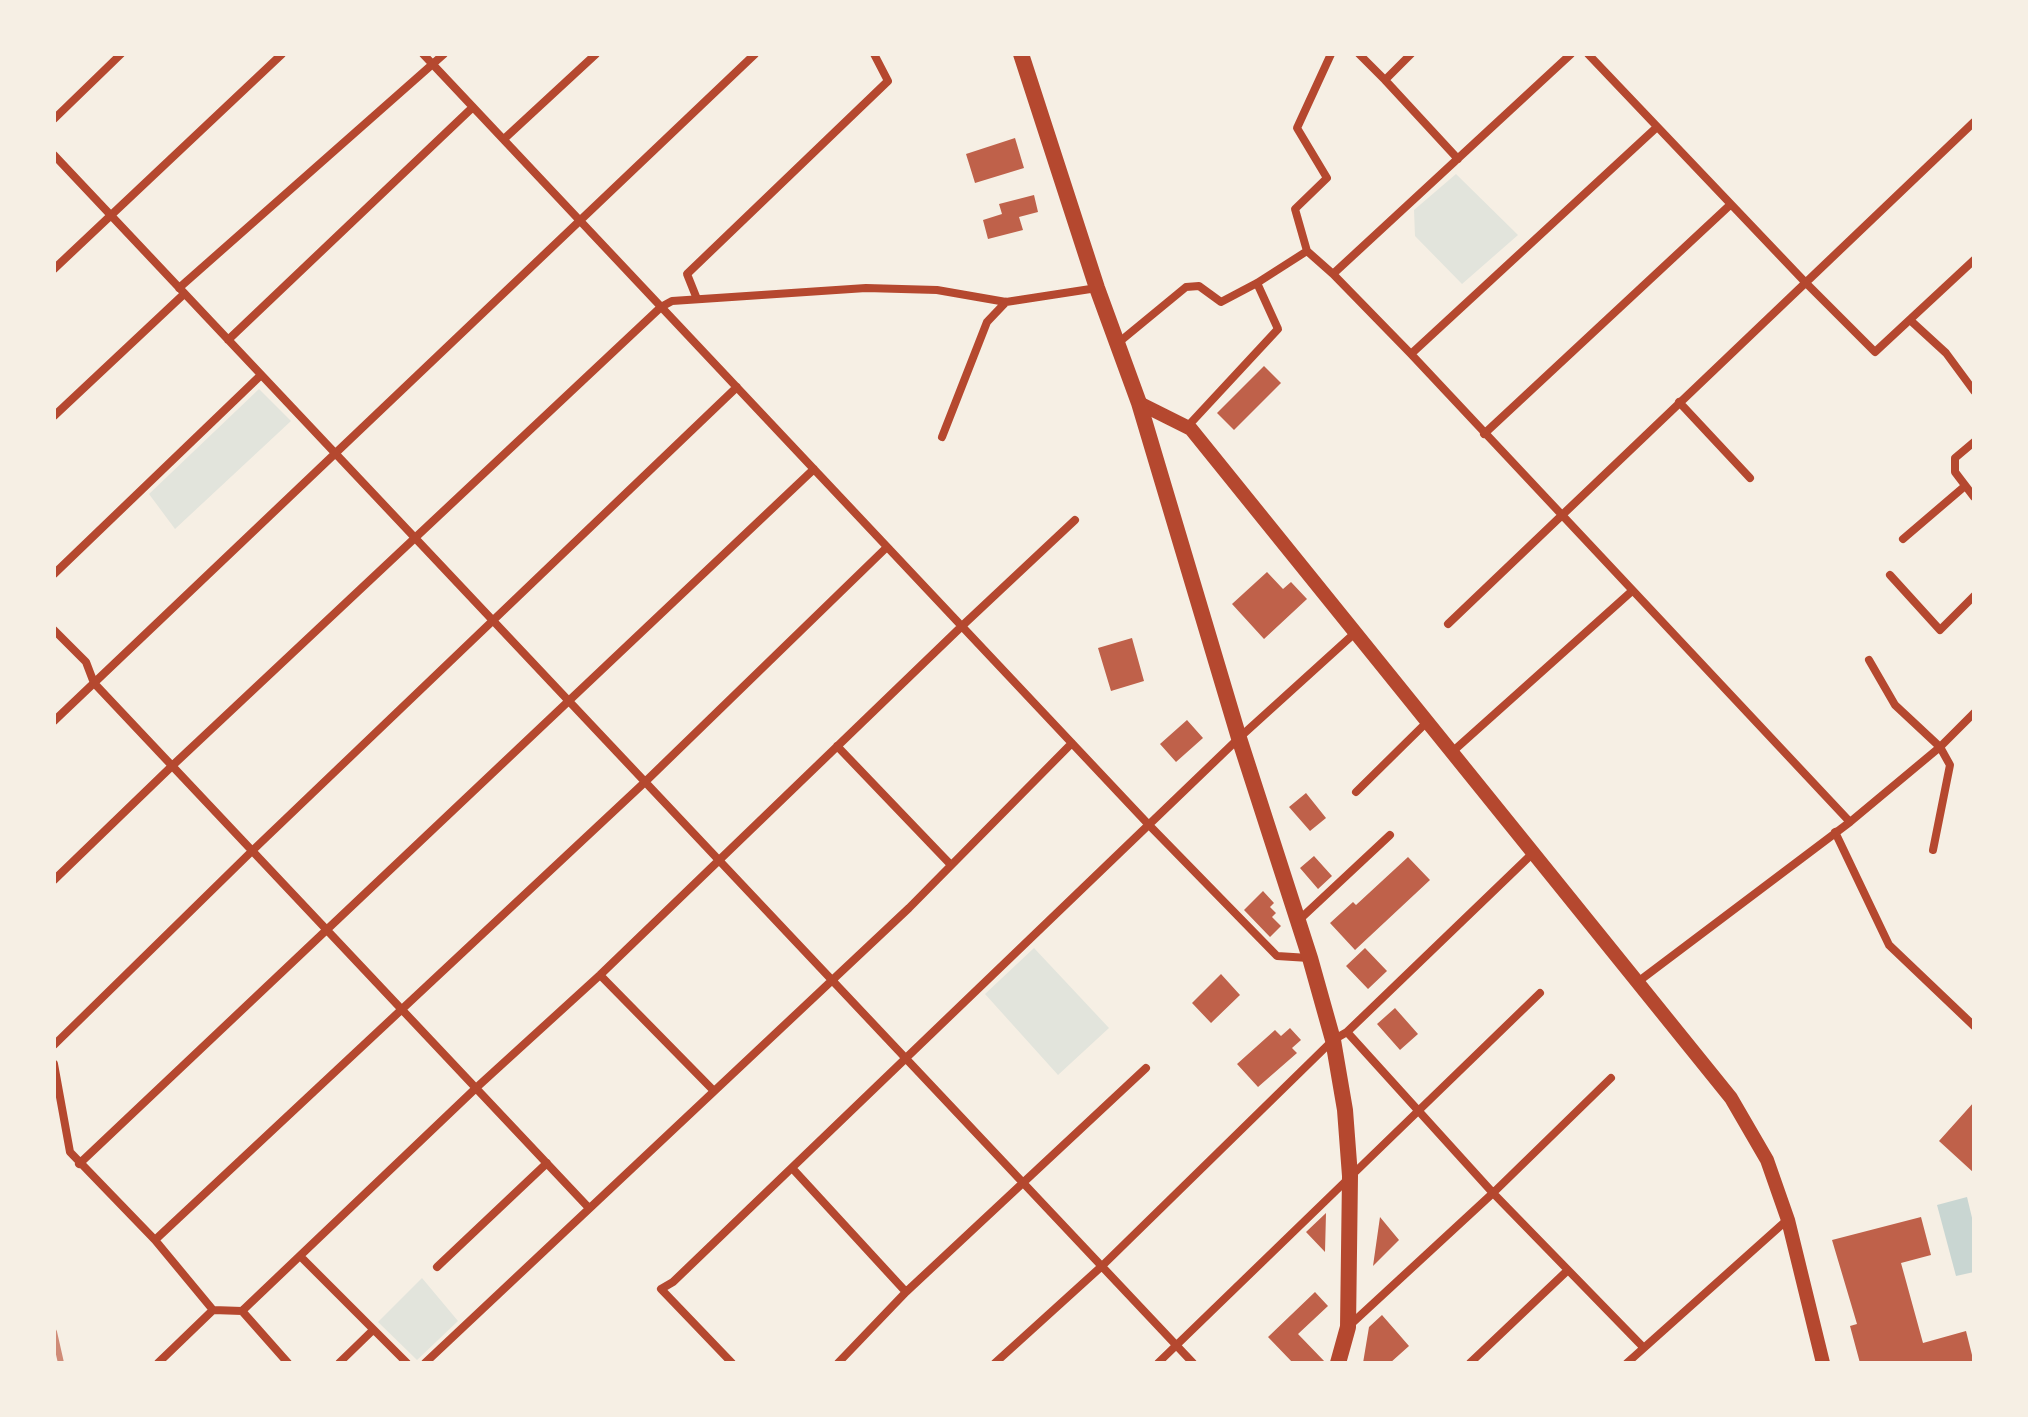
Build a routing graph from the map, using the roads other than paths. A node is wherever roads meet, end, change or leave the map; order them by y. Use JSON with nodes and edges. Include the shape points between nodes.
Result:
{"nodes":[{"id":1,"x":121,"y":54,"type":"edge"},
{"id":2,"x":282,"y":54,"type":"edge"},
{"id":3,"x":423,"y":54,"type":"edge"},
{"id":4,"x":444,"y":54,"type":"edge"},
{"id":5,"x":596,"y":54,"type":"edge"},
{"id":6,"x":755,"y":54,"type":"edge"},
{"id":7,"x":874,"y":54,"type":"edge"},
{"id":8,"x":1021,"y":54,"type":"edge"},
{"id":9,"x":1331,"y":54,"type":"edge"},
{"id":10,"x":1359,"y":54,"type":"edge"},
{"id":11,"x":1411,"y":54,"type":"edge"},
{"id":12,"x":1571,"y":54,"type":"edge"},
{"id":13,"x":1588,"y":54,"type":"edge"},
{"id":14,"x":433,"y":64,"type":"junction"},
{"id":15,"x":1385,"y":80,"type":"junction"},
{"id":16,"x":473,"y":107,"type":"junction"},
{"id":17,"x":54,"y":119,"type":"edge"},
{"id":18,"x":1974,"y":122,"type":"edge"},
{"id":19,"x":1657,"y":127,"type":"junction"},
{"id":20,"x":504,"y":139,"type":"junction"},
{"id":21,"x":54,"y":155,"type":"edge"},
{"id":22,"x":1458,"y":159,"type":"junction"},
{"id":23,"x":1730,"y":205,"type":"junction"},
{"id":24,"x":111,"y":215,"type":"junction"},
{"id":25,"x":580,"y":221,"type":"junction"},
{"id":26,"x":1307,"y":251,"type":"junction"},
{"id":27,"x":1974,"y":260,"type":"edge"},
{"id":28,"x":54,"y":269,"type":"edge"},
{"id":29,"x":1333,"y":274,"type":"junction"},
{"id":30,"x":1805,"y":282,"type":"junction"},
{"id":31,"x":1257,"y":283,"type":"junction"},
{"id":32,"x":1097,"y":288,"type":"junction"},
{"id":33,"x":182,"y":291,"type":"junction"},
{"id":34,"x":697,"y":299,"type":"junction"},
{"id":35,"x":1006,"y":302,"type":"junction"},
{"id":36,"x":661,"y":307,"type":"junction"},
{"id":37,"x":1910,"y":320,"type":"junction"},
{"id":38,"x":228,"y":340,"type":"junction"},
{"id":39,"x":1117,"y":344,"type":"junction"},
{"id":40,"x":1411,"y":354,"type":"junction"},
{"id":41,"x":261,"y":375,"type":"junction"},
{"id":42,"x":737,"y":387,"type":"junction"},
{"id":43,"x":1974,"y":391,"type":"edge"},
{"id":44,"x":1679,"y":402,"type":"junction"},
{"id":45,"x":1139,"y":403,"type":"junction"},
{"id":46,"x":54,"y":416,"type":"edge"},
{"id":47,"x":1187,"y":427,"type":"junction"},
{"id":48,"x":1484,"y":434,"type":"junction"},
{"id":49,"x":942,"y":437,"type":"dead end"},
{"id":50,"x":1974,"y":442,"type":"edge"},
{"id":51,"x":335,"y":453,"type":"junction"},
{"id":52,"x":814,"y":469,"type":"junction"},
{"id":53,"x":1750,"y":478,"type":"dead end"},
{"id":54,"x":1965,"y":486,"type":"junction"},
{"id":55,"x":1974,"y":497,"type":"edge"},
{"id":56,"x":1560,"y":515,"type":"junction"},
{"id":57,"x":1075,"y":520,"type":"dead end"},
{"id":58,"x":415,"y":537,"type":"junction"},
{"id":59,"x":1903,"y":539,"type":"dead end"},
{"id":60,"x":887,"y":547,"type":"junction"},
{"id":61,"x":54,"y":574,"type":"edge"},
{"id":62,"x":1890,"y":575,"type":"dead end"},
{"id":63,"x":1632,"y":591,"type":"junction"},
{"id":64,"x":1974,"y":596,"type":"edge"},
{"id":65,"x":494,"y":622,"type":"junction"},
{"id":66,"x":1448,"y":624,"type":"dead end"},
{"id":67,"x":962,"y":626,"type":"junction"},
{"id":68,"x":54,"y":630,"type":"edge"},
{"id":69,"x":1356,"y":631,"type":"junction"},
{"id":70,"x":1869,"y":660,"type":"dead end"},
{"id":71,"x":94,"y":683,"type":"junction"},
{"id":72,"x":569,"y":701,"type":"junction"},
{"id":73,"x":1974,"y":713,"type":"edge"},
{"id":74,"x":54,"y":721,"type":"edge"},
{"id":75,"x":1427,"y":722,"type":"junction"},
{"id":76,"x":1239,"y":738,"type":"junction"},
{"id":77,"x":1072,"y":743,"type":"junction"},
{"id":78,"x":837,"y":746,"type":"junction"},
{"id":79,"x":1940,"y":747,"type":"junction"},
{"id":80,"x":1451,"y":753,"type":"junction"},
{"id":81,"x":172,"y":766,"type":"junction"},
{"id":82,"x":645,"y":782,"type":"junction"},
{"id":83,"x":1356,"y":792,"type":"dead end"},
{"id":84,"x":1850,"y":822,"type":"junction"},
{"id":85,"x":1149,"y":825,"type":"junction"},
{"id":86,"x":1835,"y":832,"type":"junction"},
{"id":87,"x":1390,"y":835,"type":"dead end"},
{"id":88,"x":1933,"y":850,"type":"dead end"},
{"id":89,"x":252,"y":851,"type":"junction"},
{"id":90,"x":1533,"y":853,"type":"junction"},
{"id":91,"x":719,"y":860,"type":"junction"},
{"id":92,"x":951,"y":865,"type":"junction"},
{"id":93,"x":54,"y":880,"type":"edge"},
{"id":94,"x":1298,"y":920,"type":"junction"},
{"id":95,"x":326,"y":929,"type":"junction"},
{"id":96,"x":1310,"y":958,"type":"junction"},
{"id":97,"x":600,"y":975,"type":"junction"},
{"id":98,"x":831,"y":979,"type":"junction"},
{"id":99,"x":1639,"y":981,"type":"junction"},
{"id":100,"x":1540,"y":993,"type":"dead end"},
{"id":101,"x":401,"y":1008,"type":"junction"},
{"id":102,"x":1974,"y":1026,"type":"edge"},
{"id":103,"x":1340,"y":1036,"type":"junction"},
{"id":104,"x":54,"y":1045,"type":"edge"},
{"id":105,"x":907,"y":1059,"type":"junction"},
{"id":106,"x":54,"y":1064,"type":"edge"},
{"id":107,"x":1146,"y":1068,"type":"dead end"},
{"id":108,"x":1611,"y":1078,"type":"dead end"},
{"id":109,"x":476,"y":1088,"type":"junction"},
{"id":110,"x":713,"y":1090,"type":"junction"},
{"id":111,"x":1417,"y":1110,"type":"junction"},
{"id":112,"x":547,"y":1163,"type":"junction"},
{"id":113,"x":79,"y":1164,"type":"junction"},
{"id":114,"x":792,"y":1168,"type":"junction"},
{"id":115,"x":1350,"y":1176,"type":"junction"},
{"id":116,"x":1025,"y":1184,"type":"junction"},
{"id":117,"x":1493,"y":1193,"type":"junction"},
{"id":118,"x":588,"y":1207,"type":"junction"},
{"id":119,"x":1788,"y":1220,"type":"junction"},
{"id":120,"x":155,"y":1240,"type":"junction"},
{"id":121,"x":300,"y":1256,"type":"junction"},
{"id":122,"x":1102,"y":1266,"type":"junction"},
{"id":123,"x":437,"y":1267,"type":"dead end"},
{"id":124,"x":1568,"y":1270,"type":"junction"},
{"id":125,"x":906,"y":1292,"type":"junction"},
{"id":126,"x":213,"y":1310,"type":"junction"},
{"id":127,"x":242,"y":1311,"type":"junction"},
{"id":128,"x":1348,"y":1327,"type":"junction"},
{"id":129,"x":373,"y":1330,"type":"junction"},
{"id":130,"x":1177,"y":1346,"type":"junction"},
{"id":131,"x":1643,"y":1347,"type":"junction"},
{"id":132,"x":158,"y":1363,"type":"edge"},
{"id":133,"x":288,"y":1363,"type":"edge"},
{"id":134,"x":339,"y":1363,"type":"edge"},
{"id":135,"x":407,"y":1363,"type":"edge"},
{"id":136,"x":425,"y":1363,"type":"edge"},
{"id":137,"x":732,"y":1363,"type":"edge"},
{"id":138,"x":838,"y":1363,"type":"edge"},
{"id":139,"x":995,"y":1363,"type":"edge"},
{"id":140,"x":1158,"y":1363,"type":"edge"},
{"id":141,"x":1193,"y":1363,"type":"edge"},
{"id":142,"x":1338,"y":1363,"type":"edge"},
{"id":143,"x":1470,"y":1363,"type":"edge"},
{"id":144,"x":1627,"y":1363,"type":"edge"},
{"id":145,"x":1823,"y":1363,"type":"edge"}],
"edges":[{"from":1,"to":17,"type":"street"},
{"from":2,"to":24,"type":"street"},
{"from":3,"to":14,"type":"street"},
{"from":4,"to":14,"type":"street"},
{"from":5,"to":20,"type":"street"},
{"from":6,"to":25,"type":"street"},
{"from":7,"to":34,"type":"street","via":[[888,81],[687,274]]},
{"from":8,"to":32,"type":"main road"},
{"from":9,"to":26,"type":"street","via":[[1297,128],[1327,178],[1295,209]]},
{"from":10,"to":15,"type":"street"},
{"from":11,"to":15,"type":"street"},
{"from":12,"to":22,"type":"street"},
{"from":13,"to":19,"type":"street"},
{"from":14,"to":16,"type":"street"},
{"from":14,"to":33,"type":"street"},
{"from":15,"to":22,"type":"street"},
{"from":16,"to":20,"type":"street"},
{"from":16,"to":38,"type":"street"},
{"from":18,"to":30,"type":"street"},
{"from":19,"to":23,"type":"street"},
{"from":19,"to":40,"type":"street"},
{"from":20,"to":25,"type":"street"},
{"from":21,"to":24,"type":"street"},
{"from":22,"to":29,"type":"street"},
{"from":23,"to":30,"type":"street"},
{"from":23,"to":48,"type":"street"},
{"from":24,"to":28,"type":"street"},
{"from":24,"to":33,"type":"street"},
{"from":25,"to":36,"type":"street"},
{"from":25,"to":51,"type":"street"},
{"from":26,"to":29,"type":"street"},
{"from":26,"to":31,"type":"street"},
{"from":27,"to":37,"type":"street"},
{"from":29,"to":40,"type":"street"},
{"from":30,"to":37,"type":"street","via":[[1875,352]]},
{"from":30,"to":44,"type":"street"},
{"from":31,"to":39,"type":"street","via":[[1221,302],[1199,286],[1186,287]]},
{"from":31,"to":47,"type":"street","via":[[1278,329]]},
{"from":32,"to":35,"type":"street"},
{"from":32,"to":39,"type":"main road"},
{"from":33,"to":38,"type":"street"},
{"from":33,"to":46,"type":"street"},
{"from":34,"to":35,"type":"street","via":[[866,288],[937,290]]},
{"from":34,"to":36,"type":"street"},
{"from":35,"to":49,"type":"street","via":[[987,322]]},
{"from":36,"to":42,"type":"street"},
{"from":36,"to":58,"type":"street"},
{"from":37,"to":43,"type":"street","via":[[1946,353]]},
{"from":38,"to":41,"type":"street"},
{"from":39,"to":45,"type":"main road"},
{"from":40,"to":48,"type":"street"},
{"from":41,"to":51,"type":"street"},
{"from":41,"to":61,"type":"street"},
{"from":42,"to":52,"type":"street"},
{"from":42,"to":65,"type":"street"},
{"from":44,"to":53,"type":"street"},
{"from":44,"to":56,"type":"street"},
{"from":45,"to":47,"type":"street"},
{"from":45,"to":76,"type":"main road"},
{"from":47,"to":69,"type":"street"},
{"from":48,"to":56,"type":"street"},
{"from":50,"to":54,"type":"street","via":[[1955,458],[1955,472]]},
{"from":51,"to":58,"type":"street"},
{"from":51,"to":71,"type":"street"},
{"from":52,"to":60,"type":"street"},
{"from":52,"to":72,"type":"street"},
{"from":54,"to":55,"type":"street"},
{"from":54,"to":59,"type":"street"},
{"from":56,"to":63,"type":"street"},
{"from":56,"to":66,"type":"street"},
{"from":57,"to":67,"type":"street"},
{"from":58,"to":65,"type":"street"},
{"from":58,"to":81,"type":"street"},
{"from":60,"to":67,"type":"street"},
{"from":60,"to":82,"type":"street"},
{"from":62,"to":64,"type":"street","via":[[1940,630]]},
{"from":63,"to":80,"type":"street"},
{"from":63,"to":84,"type":"street"},
{"from":65,"to":72,"type":"street"},
{"from":65,"to":89,"type":"street"},
{"from":67,"to":77,"type":"street"},
{"from":67,"to":78,"type":"street"},
{"from":68,"to":71,"type":"street","via":[[86,662]]},
{"from":69,"to":75,"type":"street"},
{"from":69,"to":76,"type":"street"},
{"from":70,"to":79,"type":"street","via":[[1895,705]]},
{"from":71,"to":74,"type":"street"},
{"from":71,"to":81,"type":"street"},
{"from":72,"to":82,"type":"street"},
{"from":72,"to":95,"type":"street"},
{"from":73,"to":79,"type":"street"},
{"from":75,"to":80,"type":"street"},
{"from":75,"to":83,"type":"street"},
{"from":76,"to":85,"type":"street"},
{"from":76,"to":94,"type":"main road"},
{"from":77,"to":85,"type":"street"},
{"from":77,"to":92,"type":"street"},
{"from":78,"to":91,"type":"street"},
{"from":78,"to":92,"type":"street"},
{"from":79,"to":84,"type":"street"},
{"from":79,"to":88,"type":"street","via":[[1950,765]]},
{"from":80,"to":90,"type":"street"},
{"from":81,"to":89,"type":"street"},
{"from":81,"to":93,"type":"street"},
{"from":82,"to":91,"type":"street"},
{"from":82,"to":101,"type":"street"},
{"from":84,"to":86,"type":"street"},
{"from":85,"to":96,"type":"street","via":[[1277,956]]},
{"from":85,"to":105,"type":"street"},
{"from":86,"to":99,"type":"street"},
{"from":86,"to":102,"type":"street","via":[[1889,945]]},
{"from":87,"to":94,"type":"street"},
{"from":89,"to":95,"type":"street"},
{"from":89,"to":104,"type":"street"},
{"from":90,"to":99,"type":"street"},
{"from":90,"to":103,"type":"street"},
{"from":91,"to":97,"type":"street"},
{"from":91,"to":98,"type":"street"},
{"from":92,"to":98,"type":"street"},
{"from":94,"to":96,"type":"main road"},
{"from":95,"to":101,"type":"street"},
{"from":95,"to":113,"type":"street"},
{"from":96,"to":103,"type":"main road"},
{"from":97,"to":109,"type":"street"},
{"from":97,"to":110,"type":"street"},
{"from":98,"to":105,"type":"street"},
{"from":98,"to":110,"type":"street"},
{"from":99,"to":119,"type":"street","via":[[1731,1098],[1767,1160]]},
{"from":100,"to":111,"type":"street"},
{"from":101,"to":109,"type":"street"},
{"from":101,"to":120,"type":"street"},
{"from":103,"to":111,"type":"street"},
{"from":103,"to":115,"type":"main road"},
{"from":103,"to":122,"type":"street"},
{"from":105,"to":114,"type":"street"},
{"from":105,"to":116,"type":"street"},
{"from":106,"to":113,"type":"street","via":[[70,1152]]},
{"from":107,"to":116,"type":"street"},
{"from":108,"to":117,"type":"street"},
{"from":109,"to":112,"type":"street"},
{"from":109,"to":121,"type":"street"},
{"from":110,"to":118,"type":"street"},
{"from":111,"to":115,"type":"street"},
{"from":111,"to":117,"type":"street"},
{"from":112,"to":118,"type":"street"},
{"from":112,"to":123,"type":"street"},
{"from":113,"to":120,"type":"street"},
{"from":114,"to":125,"type":"street"},
{"from":114,"to":137,"type":"street","via":[[661,1289]]},
{"from":115,"to":128,"type":"main road"},
{"from":115,"to":130,"type":"street"},
{"from":116,"to":122,"type":"street"},
{"from":116,"to":125,"type":"street"},
{"from":117,"to":124,"type":"street"},
{"from":117,"to":128,"type":"street"},
{"from":118,"to":136,"type":"street"},
{"from":119,"to":131,"type":"street"},
{"from":119,"to":145,"type":"street"},
{"from":120,"to":126,"type":"street"},
{"from":121,"to":127,"type":"street"},
{"from":121,"to":129,"type":"street"},
{"from":122,"to":130,"type":"street"},
{"from":122,"to":139,"type":"street"},
{"from":124,"to":131,"type":"street"},
{"from":124,"to":143,"type":"street"},
{"from":125,"to":138,"type":"street"},
{"from":126,"to":127,"type":"street"},
{"from":126,"to":132,"type":"street"},
{"from":127,"to":133,"type":"street"},
{"from":128,"to":142,"type":"main road"},
{"from":129,"to":134,"type":"street"},
{"from":129,"to":135,"type":"street"},
{"from":130,"to":140,"type":"street"},
{"from":130,"to":141,"type":"street"},
{"from":131,"to":144,"type":"street"}]}
